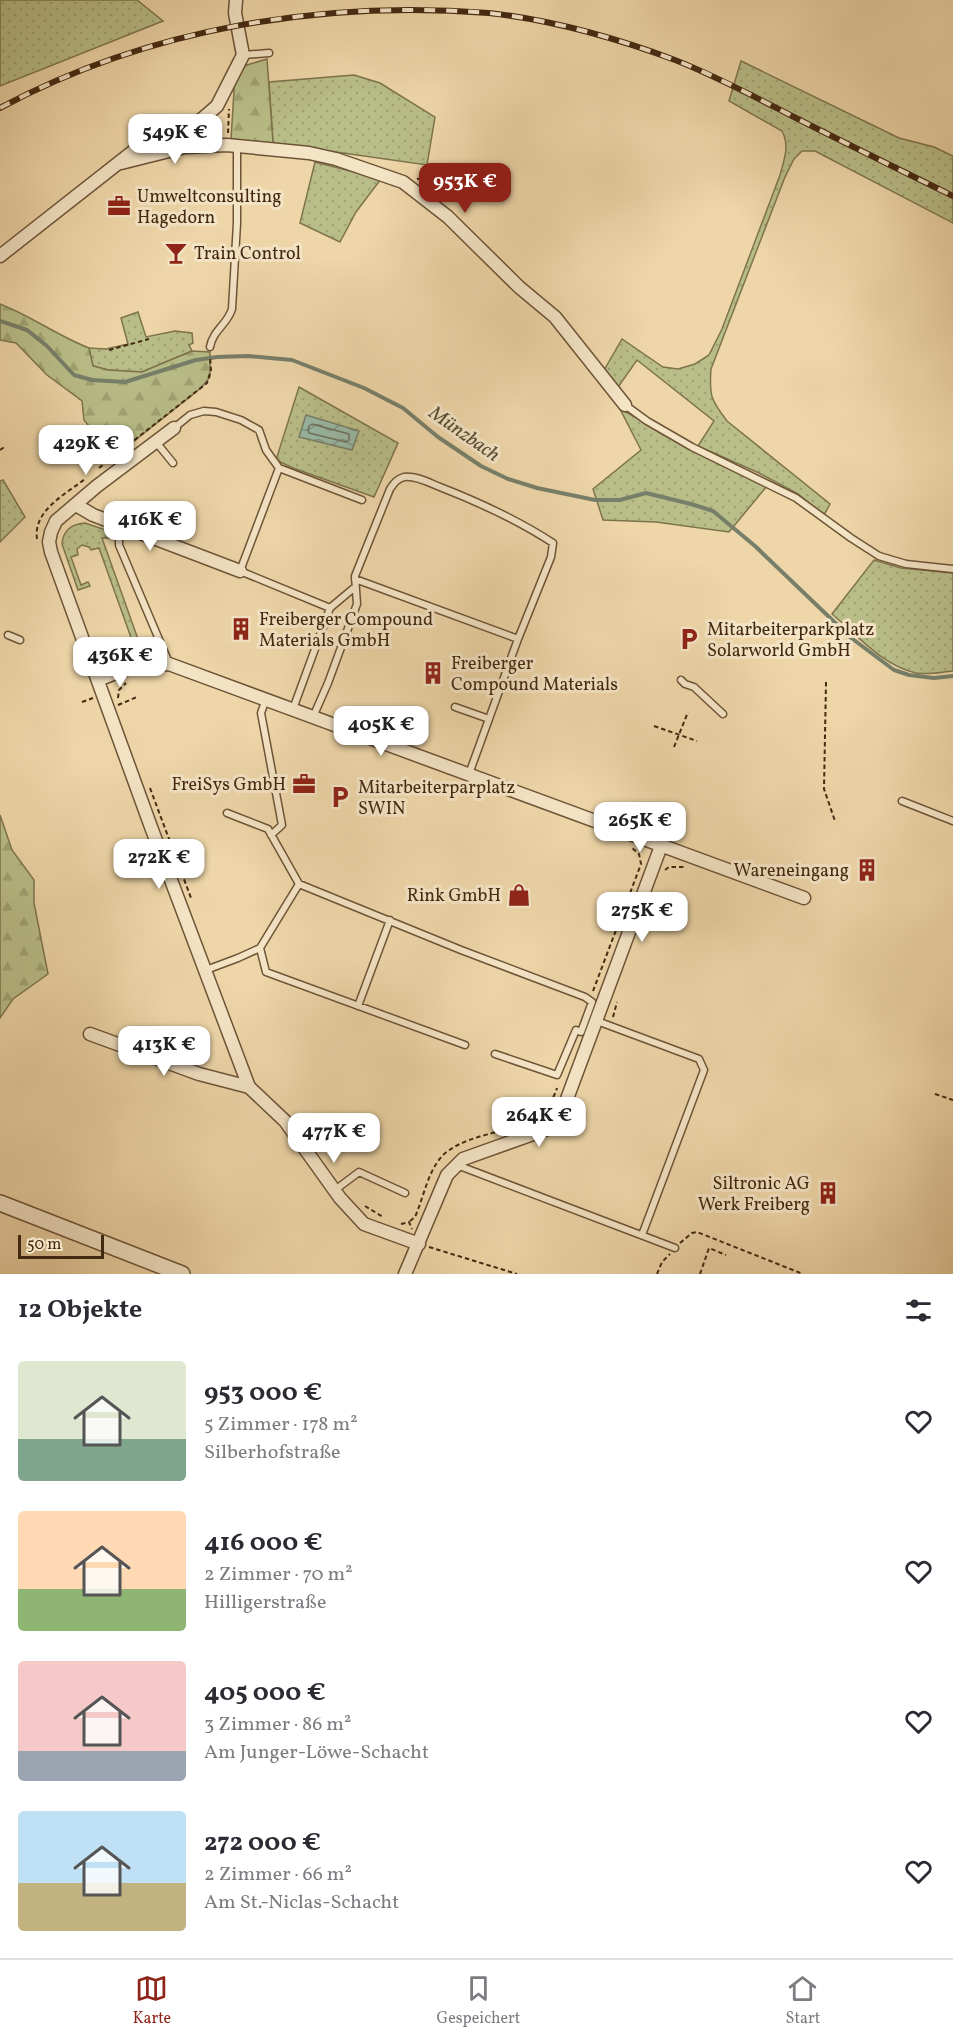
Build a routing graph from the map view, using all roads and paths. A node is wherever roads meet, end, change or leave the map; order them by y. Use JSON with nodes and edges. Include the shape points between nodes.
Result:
{"nodes":[{"id":1,"x":236,"y":0,"type":"edge"},
{"id":2,"x":269,"y":53,"type":"dead end"},
{"id":3,"x":243,"y":55,"type":"junction"},
{"id":4,"x":226,"y":89,"type":"junction"},
{"id":5,"x":232,"y":146,"type":"junction"},
{"id":6,"x":121,"y":163,"type":"junction"},
{"id":7,"x":438,"y":175,"type":"dead end"},
{"id":8,"x":403,"y":182,"type":"junction"},
{"id":9,"x":0,"y":256,"type":"edge"},
{"id":10,"x":149,"y":339,"type":"dead end"},
{"id":11,"x":210,"y":349,"type":"joint"},
{"id":12,"x":109,"y":350,"type":"dead end"},
{"id":13,"x":211,"y":363,"type":"dead end"},
{"id":14,"x":625,"y":405,"type":"joint"},
{"id":15,"x":174,"y":428,"type":"joint"},
{"id":16,"x":155,"y":442,"type":"junction"},
{"id":17,"x":6,"y":446,"type":"dead end"},
{"id":18,"x":0,"y":450,"type":"edge"},
{"id":19,"x":173,"y":463,"type":"dead end"},
{"id":20,"x":279,"y":468,"type":"junction"},
{"id":21,"x":362,"y":500,"type":"dead end"},
{"id":22,"x":76,"y":505,"type":"junction"},
{"id":23,"x":119,"y":524,"type":"junction"},
{"id":24,"x":953,"y":568,"type":"edge"},
{"id":25,"x":240,"y":571,"type":"junction"},
{"id":26,"x":355,"y":579,"type":"junction"},
{"id":27,"x":355,"y":587,"type":"junction"},
{"id":28,"x":330,"y":608,"type":"junction"},
{"id":29,"x":8,"y":634,"type":"dead end"},
{"id":30,"x":518,"y":639,"type":"junction"},
{"id":31,"x":20,"y":640,"type":"dead end"},
{"id":32,"x":99,"y":652,"type":"dead end"},
{"id":33,"x":169,"y":664,"type":"junction"},
{"id":34,"x":131,"y":667,"type":"junction"},
{"id":35,"x":98,"y":680,"type":"junction"},
{"id":36,"x":681,"y":680,"type":"dead end"},
{"id":37,"x":826,"y":682,"type":"dead end"},
{"id":38,"x":266,"y":699,"type":"junction"},
{"id":39,"x":119,"y":704,"type":"dead end"},
{"id":40,"x":455,"y":707,"type":"dead end"},
{"id":41,"x":293,"y":708,"type":"junction"},
{"id":42,"x":688,"y":712,"type":"dead end"},
{"id":43,"x":723,"y":714,"type":"dead end"},
{"id":44,"x":313,"y":717,"type":"junction"},
{"id":45,"x":489,"y":719,"type":"junction"},
{"id":46,"x":654,"y":726,"type":"dead end"},
{"id":47,"x":679,"y":735,"type":"junction"},
{"id":48,"x":697,"y":741,"type":"dead end"},
{"id":49,"x":674,"y":747,"type":"dead end"},
{"id":50,"x":469,"y":774,"type":"junction"},
{"id":51,"x":148,"y":783,"type":"dead end"},
{"id":52,"x":902,"y":801,"type":"dead end"},
{"id":53,"x":227,"y":813,"type":"dead end"},
{"id":54,"x":835,"y":821,"type":"dead end"},
{"id":55,"x":953,"y":821,"type":"edge"},
{"id":56,"x":271,"y":835,"type":"junction"},
{"id":57,"x":626,"y":844,"type":"dead end"},
{"id":58,"x":661,"y":846,"type":"junction"},
{"id":59,"x":687,"y":867,"type":"dead end"},
{"id":60,"x":662,"y":875,"type":"dead end"},
{"id":61,"x":299,"y":884,"type":"junction"},
{"id":62,"x":804,"y":898,"type":"dead end"},
{"id":63,"x":192,"y":900,"type":"dead end"},
{"id":64,"x":390,"y":920,"type":"junction"},
{"id":65,"x":425,"y":925,"type":"dead end"},
{"id":66,"x":422,"y":933,"type":"junction"},
{"id":67,"x":260,"y":948,"type":"junction"},
{"id":68,"x":205,"y":970,"type":"junction"},
{"id":69,"x":619,"y":995,"type":"dead end"},
{"id":70,"x":592,"y":1002,"type":"junction"},
{"id":71,"x":358,"y":1006,"type":"junction"},
{"id":72,"x":597,"y":1021,"type":"junction"},
{"id":73,"x":617,"y":1028,"type":"junction"},
{"id":74,"x":90,"y":1034,"type":"dead end"},
{"id":75,"x":465,"y":1045,"type":"dead end"},
{"id":76,"x":495,"y":1054,"type":"dead end"},
{"id":77,"x":557,"y":1076,"type":"junction"},
{"id":78,"x":575,"y":1082,"type":"junction"},
{"id":79,"x":249,"y":1087,"type":"junction"},
{"id":80,"x":935,"y":1094,"type":"dead end"},
{"id":81,"x":953,"y":1100,"type":"edge"},
{"id":82,"x":456,"y":1165,"type":"junction"},
{"id":83,"x":335,"y":1191,"type":"junction"},
{"id":84,"x":405,"y":1193,"type":"dead end"},
{"id":85,"x":0,"y":1203,"type":"edge"},
{"id":86,"x":642,"y":1235,"type":"junction"},
{"id":87,"x":688,"y":1236,"type":"dead end"},
{"id":88,"x":419,"y":1244,"type":"junction"},
{"id":89,"x":675,"y":1248,"type":"dead end"},
{"id":90,"x":726,"y":1255,"type":"dead end"},
{"id":91,"x":182,"y":1274,"type":"edge"},
{"id":92,"x":405,"y":1274,"type":"edge"},
{"id":93,"x":517,"y":1274,"type":"edge"},
{"id":94,"x":700,"y":1274,"type":"edge"},
{"id":95,"x":803,"y":1274,"type":"edge"}],
"edges":[{"from":1,"to":3,"type":"street"},
{"from":2,"to":3,"type":"lane"},
{"from":3,"to":4,"type":"street"},
{"from":4,"to":5,"type":"path"},
{"from":4,"to":6,"type":"street","via":[[218,106],[201,118],[140,147]]},
{"from":5,"to":6,"type":"street","via":[[185,147]]},
{"from":5,"to":8,"type":"street","via":[[309,153]]},
{"from":5,"to":11,"type":"lane","via":[[237,223],[232,309],[211,340]]},
{"from":6,"to":9,"type":"street"},
{"from":7,"to":8,"type":"path"},
{"from":8,"to":14,"type":"street","via":[[448,217],[555,317]]},
{"from":10,"to":12,"type":"path"},
{"from":11,"to":13,"type":"path"},
{"from":14,"to":24,"type":"lane","via":[[692,447],[796,498],[879,556],[906,564]]},
{"from":15,"to":16,"type":"street"},
{"from":15,"to":20,"type":"lane","via":[[190,415],[204,411],[242,420],[259,430],[266,450]]},
{"from":16,"to":19,"type":"lane"},
{"from":16,"to":22,"type":"street"},
{"from":17,"to":18,"type":"path"},
{"from":20,"to":21,"type":"lane"},
{"from":20,"to":25,"type":"lane"},
{"from":22,"to":23,"type":"street"},
{"from":22,"to":35,"type":"street","via":[[56,521],[49,542]]},
{"from":23,"to":25,"type":"street"},
{"from":23,"to":33,"type":"lane","via":[[119,545]]},
{"from":25,"to":28,"type":"lane"},
{"from":26,"to":27,"type":"lane"},
{"from":26,"to":30,"type":"lane"},
{"from":26,"to":30,"type":"lane","via":[[396,480],[405,477],[423,481],[489,507],[553,543]]},
{"from":27,"to":28,"type":"lane"},
{"from":27,"to":44,"type":"lane","via":[[357,604]]},
{"from":28,"to":41,"type":"lane"},
{"from":29,"to":31,"type":"lane"},
{"from":30,"to":45,"type":"lane"},
{"from":32,"to":34,"type":"path","via":[[113,659],[128,658]]},
{"from":33,"to":34,"type":"street"},
{"from":33,"to":38,"type":"street"},
{"from":34,"to":35,"type":"street"},
{"from":34,"to":39,"type":"path","via":[[135,678],[119,690]]},
{"from":35,"to":68,"type":"street"},
{"from":36,"to":43,"type":"lane"},
{"from":37,"to":54,"type":"path","via":[[824,789]]},
{"from":38,"to":41,"type":"street"},
{"from":38,"to":56,"type":"lane","via":[[261,713],[282,825]]},
{"from":40,"to":45,"type":"lane"},
{"from":41,"to":44,"type":"street"},
{"from":42,"to":47,"type":"path"},
{"from":44,"to":50,"type":"street"},
{"from":45,"to":50,"type":"lane"},
{"from":46,"to":47,"type":"path"},
{"from":47,"to":48,"type":"path"},
{"from":47,"to":49,"type":"path"},
{"from":50,"to":58,"type":"street"},
{"from":51,"to":63,"type":"path"},
{"from":52,"to":55,"type":"lane"},
{"from":53,"to":56,"type":"lane","via":[[268,829]]},
{"from":56,"to":61,"type":"lane"},
{"from":57,"to":70,"type":"path","via":[[639,854],[641,864]]},
{"from":58,"to":62,"type":"street"},
{"from":58,"to":72,"type":"street"},
{"from":59,"to":60,"type":"path","via":[[669,867]]},
{"from":61,"to":64,"type":"lane"},
{"from":61,"to":67,"type":"lane"},
{"from":64,"to":66,"type":"lane"},
{"from":64,"to":71,"type":"lane"},
{"from":65,"to":66,"type":"lane"},
{"from":66,"to":70,"type":"lane"},
{"from":67,"to":68,"type":"lane"},
{"from":67,"to":71,"type":"lane","via":[[266,972]]},
{"from":68,"to":79,"type":"street"},
{"from":69,"to":73,"type":"path","via":[[612,1015],[619,1023]]},
{"from":70,"to":77,"type":"lane"},
{"from":71,"to":75,"type":"lane"},
{"from":72,"to":73,"type":"lane"},
{"from":72,"to":78,"type":"street"},
{"from":73,"to":86,"type":"lane","via":[[699,1059],[704,1070]]},
{"from":74,"to":79,"type":"street","via":[[199,1074]]},
{"from":76,"to":77,"type":"lane"},
{"from":77,"to":78,"type":"lane"},
{"from":78,"to":82,"type":"street","via":[[564,1107],[547,1129],[463,1159]]},
{"from":79,"to":83,"type":"street","via":[[285,1120]]},
{"from":80,"to":81,"type":"path"},
{"from":82,"to":86,"type":"lane"},
{"from":82,"to":88,"type":"street","via":[[447,1175]]},
{"from":83,"to":84,"type":"lane","via":[[359,1172]]},
{"from":83,"to":88,"type":"street","via":[[364,1224]]},
{"from":85,"to":91,"type":"street"},
{"from":86,"to":89,"type":"lane"},
{"from":87,"to":95,"type":"path","via":[[701,1233]]},
{"from":88,"to":92,"type":"street"},
{"from":88,"to":93,"type":"path"},
{"from":90,"to":94,"type":"path","via":[[709,1248]]}]}
